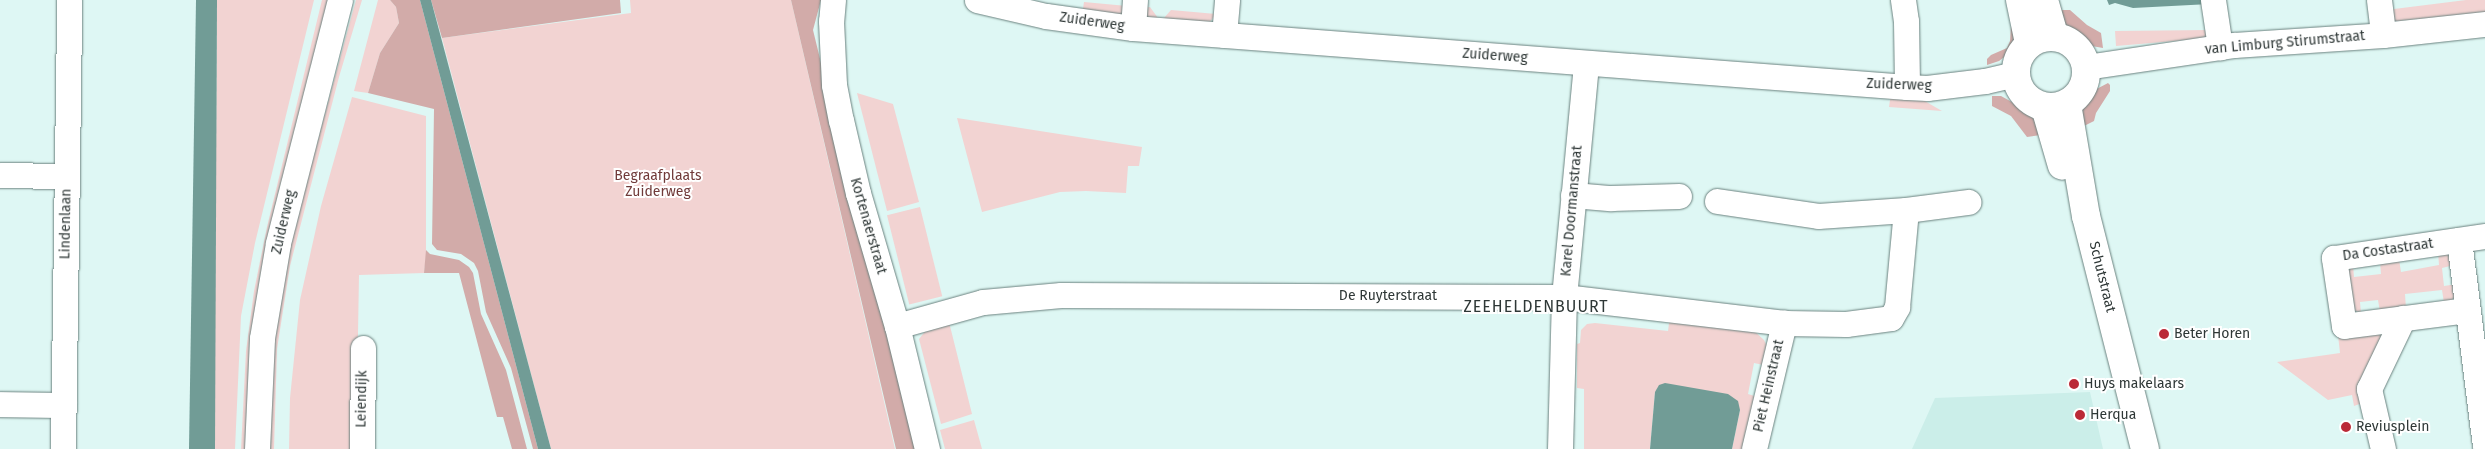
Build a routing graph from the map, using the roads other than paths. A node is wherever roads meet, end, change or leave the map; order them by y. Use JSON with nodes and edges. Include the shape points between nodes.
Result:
{"nodes":[{"id":1,"x":69,"y":0,"type":"edge"},
{"id":2,"x":340,"y":0,"type":"edge"},
{"id":3,"x":834,"y":0,"type":"edge"},
{"id":4,"x":977,"y":0,"type":"edge"},
{"id":5,"x":1135,"y":0,"type":"edge"},
{"id":6,"x":1903,"y":0,"type":"edge"},
{"id":7,"x":2020,"y":0,"type":"edge"},
{"id":8,"x":2044,"y":0,"type":"edge"},
{"id":9,"x":2213,"y":0,"type":"edge"},
{"id":10,"x":2379,"y":0,"type":"edge"},
{"id":11,"x":1221,"y":1,"type":"edge"},
{"id":12,"x":2485,"y":24,"type":"edge"},
{"id":13,"x":1133,"y":28,"type":"junction"},
{"id":14,"x":1224,"y":35,"type":"junction"},
{"id":15,"x":2384,"y":35,"type":"junction"},
{"id":16,"x":2042,"y":40,"type":"junction"},
{"id":17,"x":2220,"y":47,"type":"junction"},
{"id":18,"x":1586,"y":63,"type":"junction"},
{"id":19,"x":2086,"y":67,"type":"junction"},
{"id":20,"x":2015,"y":74,"type":"junction"},
{"id":21,"x":1907,"y":87,"type":"junction"},
{"id":22,"x":2056,"y":106,"type":"junction"},
{"id":23,"x":0,"y":175,"type":"edge"},
{"id":24,"x":66,"y":176,"type":"junction"},
{"id":25,"x":1573,"y":194,"type":"junction"},
{"id":26,"x":1679,"y":196,"type":"dead end"},
{"id":27,"x":1717,"y":201,"type":"dead end"},
{"id":28,"x":1968,"y":202,"type":"dead end"},
{"id":29,"x":1906,"y":210,"type":"junction"},
{"id":30,"x":2485,"y":236,"type":"edge"},
{"id":31,"x":2459,"y":240,"type":"junction"},
{"id":32,"x":1564,"y":297,"type":"junction"},
{"id":33,"x":2466,"y":310,"type":"junction"},
{"id":34,"x":2403,"y":318,"type":"junction"},
{"id":35,"x":1784,"y":323,"type":"junction"},
{"id":36,"x":897,"y":326,"type":"junction"},
{"id":37,"x":363,"y":348,"type":"dead end"},
{"id":38,"x":2482,"y":398,"type":"edge"},
{"id":39,"x":0,"y":404,"type":"edge"},
{"id":40,"x":64,"y":405,"type":"junction"},
{"id":41,"x":2485,"y":445,"type":"edge"},
{"id":42,"x":63,"y":449,"type":"edge"},
{"id":43,"x":257,"y":449,"type":"edge"},
{"id":44,"x":362,"y":449,"type":"edge"},
{"id":45,"x":927,"y":449,"type":"edge"},
{"id":46,"x":1560,"y":449,"type":"edge"},
{"id":47,"x":1754,"y":449,"type":"edge"},
{"id":48,"x":2129,"y":449,"type":"edge"},
{"id":49,"x":2145,"y":449,"type":"edge"},
{"id":50,"x":2383,"y":449,"type":"edge"}],
"edges":[{"from":1,"to":24,"type":"street","name":"Lindenlaan"},
{"from":2,"to":43,"type":"street","name":"Zuiderweg","via":[[278,243],[262,338]]},
{"from":3,"to":36,"type":"street","name":"Kortenaerstraat","via":[[831,21],[834,85],[840,120]]},
{"from":4,"to":13,"type":"street","name":"Zuiderweg","via":[[1046,16]]},
{"from":5,"to":13,"type":"street"},
{"from":6,"to":21,"type":"street"},
{"from":7,"to":16,"type":"main road"},
{"from":8,"to":16,"type":"main road"},
{"from":9,"to":17,"type":"street"},
{"from":10,"to":15,"type":"street"},
{"from":11,"to":14,"type":"street"},
{"from":12,"to":15,"type":"street","name":"van Limburg Stirumstraat"},
{"from":13,"to":14,"type":"street","name":"Zuiderweg"},
{"from":14,"to":18,"type":"street","name":"Zuiderweg"},
{"from":15,"to":17,"type":"street","name":"van Limburg Stirumstraat"},
{"from":16,"to":19,"type":"main road","via":[[2066,39],[2083,55]]},
{"from":16,"to":20,"type":"main road","via":[[2021,52]]},
{"from":17,"to":19,"type":"street","name":"van Limburg Stirumstraat"},
{"from":18,"to":21,"type":"street","name":"Zuiderweg"},
{"from":18,"to":25,"type":"street","name":"Karel Doormanstraat"},
{"from":19,"to":22,"type":"main road","via":[[2083,88],[2076,98]]},
{"from":20,"to":21,"type":"street","name":"Zuiderweg","via":[[1927,88]]},
{"from":20,"to":22,"type":"main road","via":[[2020,89],[2030,101]]},
{"from":22,"to":48,"type":"main road","name":"Schutstraat","via":[[2055,137]]},
{"from":22,"to":49,"type":"main road","name":"Schutstraat"},
{"from":23,"to":24,"type":"street"},
{"from":24,"to":40,"type":"street","name":"Lindenlaan"},
{"from":25,"to":26,"type":"street","via":[[1611,198]]},
{"from":25,"to":32,"type":"street","name":"Karel Doormanstraat"},
{"from":27,"to":29,"type":"street","via":[[1818,216]]},
{"from":28,"to":29,"type":"street"},
{"from":29,"to":35,"type":"street","name":"De Ruyterstraat","via":[[1897,307],[1891,318],[1846,324]]},
{"from":30,"to":31,"type":"street","name":"Da Costastraat"},
{"from":31,"to":33,"type":"street"},
{"from":31,"to":34,"type":"street","name":"Da Costastraat","via":[[2334,258],[2344,326]]},
{"from":32,"to":35,"type":"street","name":"De Ruyterstraat"},
{"from":32,"to":36,"type":"street","name":"De Ruyterstraat","via":[[1062,295],[983,302]]},
{"from":32,"to":46,"type":"street","name":"Karel Doormanstraat"},
{"from":33,"to":34,"type":"street","name":"Da Costastraat"},
{"from":33,"to":38,"type":"street"},
{"from":34,"to":50,"type":"street","via":[[2369,390]]},
{"from":35,"to":47,"type":"street","name":"Piet Heinstraat"},
{"from":36,"to":45,"type":"street","name":"Kortenaerstraat"},
{"from":37,"to":44,"type":"street","name":"Leiendijk"},
{"from":38,"to":41,"type":"street"},
{"from":39,"to":40,"type":"street"},
{"from":40,"to":42,"type":"street","name":"Lindenlaan"}]}
